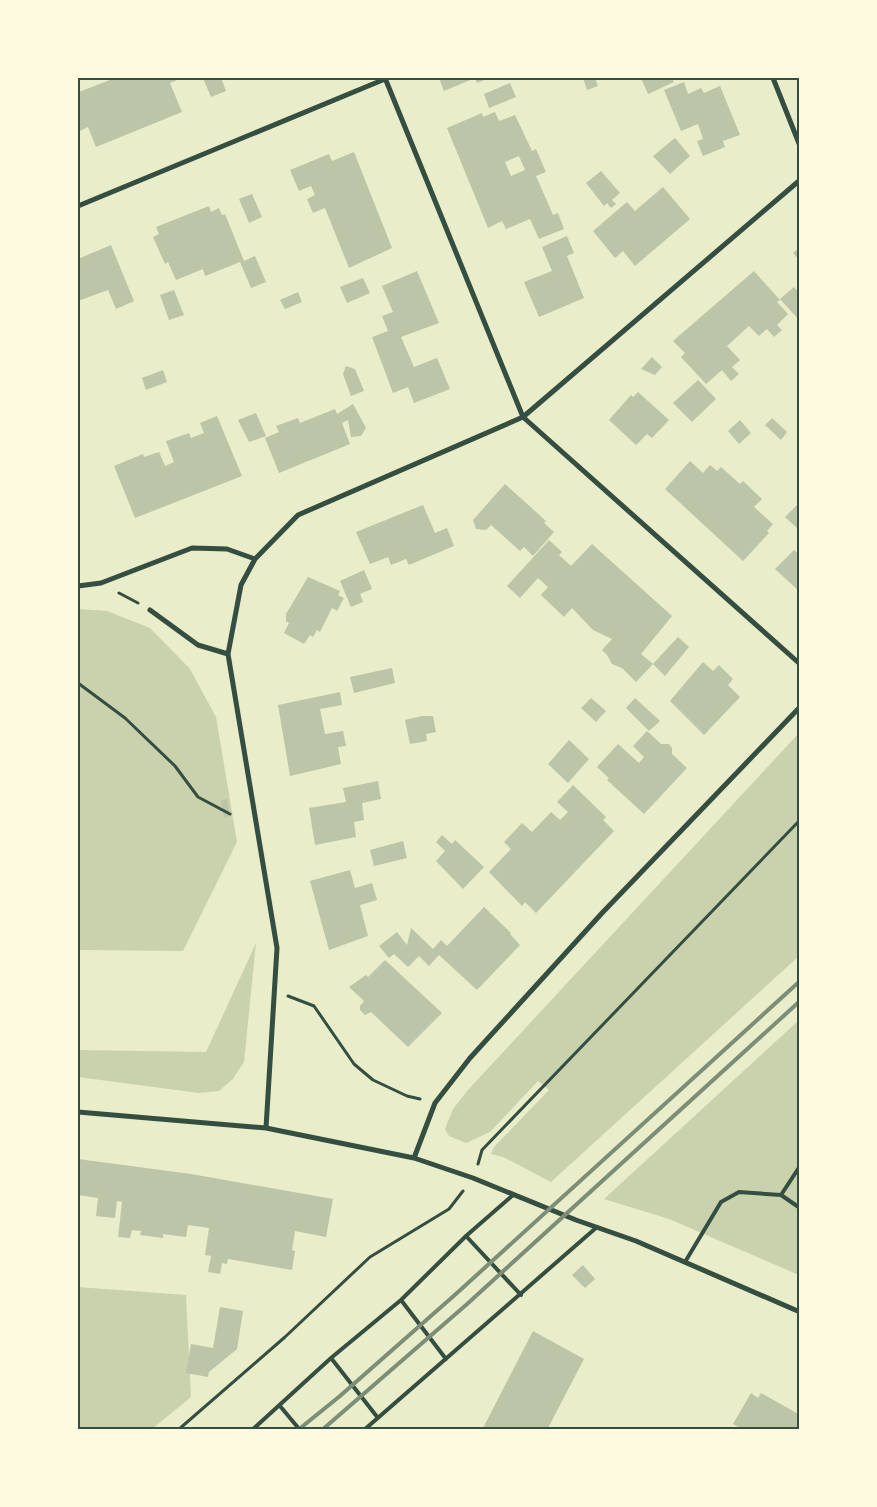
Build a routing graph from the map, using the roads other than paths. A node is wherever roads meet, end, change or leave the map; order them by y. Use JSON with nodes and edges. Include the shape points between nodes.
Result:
{"nodes":[{"id":1,"x":385,"y":78,"type":"edge"},
{"id":2,"x":773,"y":78,"type":"edge"},
{"id":3,"x":800,"y":146,"type":"edge"},
{"id":4,"x":800,"y":180,"type":"edge"},
{"id":5,"x":78,"y":206,"type":"edge"},
{"id":6,"x":523,"y":417,"type":"junction"},
{"id":7,"x":255,"y":559,"type":"junction"},
{"id":8,"x":78,"y":586,"type":"edge"},
{"id":9,"x":150,"y":610,"type":"road end"},
{"id":10,"x":228,"y":654,"type":"junction"},
{"id":11,"x":800,"y":664,"type":"edge"},
{"id":12,"x":800,"y":707,"type":"edge"},
{"id":13,"x":78,"y":1112,"type":"edge"},
{"id":14,"x":266,"y":1128,"type":"junction"},
{"id":15,"x":414,"y":1158,"type":"junction"},
{"id":16,"x":800,"y":1166,"type":"edge"},
{"id":17,"x":513,"y":1195,"type":"junction"},
{"id":18,"x":781,"y":1195,"type":"junction"},
{"id":19,"x":800,"y":1208,"type":"edge"},
{"id":20,"x":597,"y":1227,"type":"junction"},
{"id":21,"x":466,"y":1236,"type":"junction"},
{"id":22,"x":686,"y":1262,"type":"junction"},
{"id":23,"x":521,"y":1295,"type":"junction"},
{"id":24,"x":401,"y":1300,"type":"junction"},
{"id":25,"x":800,"y":1312,"type":"edge"},
{"id":26,"x":331,"y":1358,"type":"junction"},
{"id":27,"x":446,"y":1359,"type":"junction"},
{"id":28,"x":280,"y":1406,"type":"junction"},
{"id":29,"x":378,"y":1418,"type":"junction"},
{"id":30,"x":252,"y":1430,"type":"edge"},
{"id":31,"x":300,"y":1430,"type":"edge"},
{"id":32,"x":364,"y":1430,"type":"edge"}],
"edges":[{"from":1,"to":5,"type":"street"},
{"from":1,"to":6,"type":"street"},
{"from":2,"to":3,"type":"street"},
{"from":4,"to":6,"type":"street"},
{"from":6,"to":7,"type":"street","via":[[298,514]]},
{"from":6,"to":11,"type":"street"},
{"from":7,"to":8,"type":"street","via":[[228,549],[192,548],[101,583]]},
{"from":7,"to":10,"type":"street","via":[[241,585]]},
{"from":9,"to":10,"type":"street","via":[[198,645]]},
{"from":10,"to":14,"type":"street","via":[[277,948]]},
{"from":12,"to":15,"type":"street","via":[[603,912],[470,1058],[435,1103]]},
{"from":13,"to":14,"type":"street"},
{"from":14,"to":15,"type":"street"},
{"from":15,"to":17,"type":"street"},
{"from":16,"to":18,"type":"lane"},
{"from":17,"to":20,"type":"street"},
{"from":17,"to":21,"type":"lane"},
{"from":18,"to":19,"type":"lane"},
{"from":18,"to":22,"type":"lane","via":[[739,1192],[721,1202]]},
{"from":20,"to":22,"type":"street"},
{"from":20,"to":23,"type":"lane"},
{"from":21,"to":23,"type":"lane"},
{"from":21,"to":24,"type":"lane"},
{"from":22,"to":25,"type":"street"},
{"from":23,"to":27,"type":"lane"},
{"from":24,"to":26,"type":"lane"},
{"from":24,"to":27,"type":"lane"},
{"from":26,"to":28,"type":"lane"},
{"from":26,"to":29,"type":"lane"},
{"from":27,"to":29,"type":"lane"},
{"from":28,"to":30,"type":"lane"},
{"from":28,"to":31,"type":"lane"},
{"from":29,"to":32,"type":"lane"}]}
